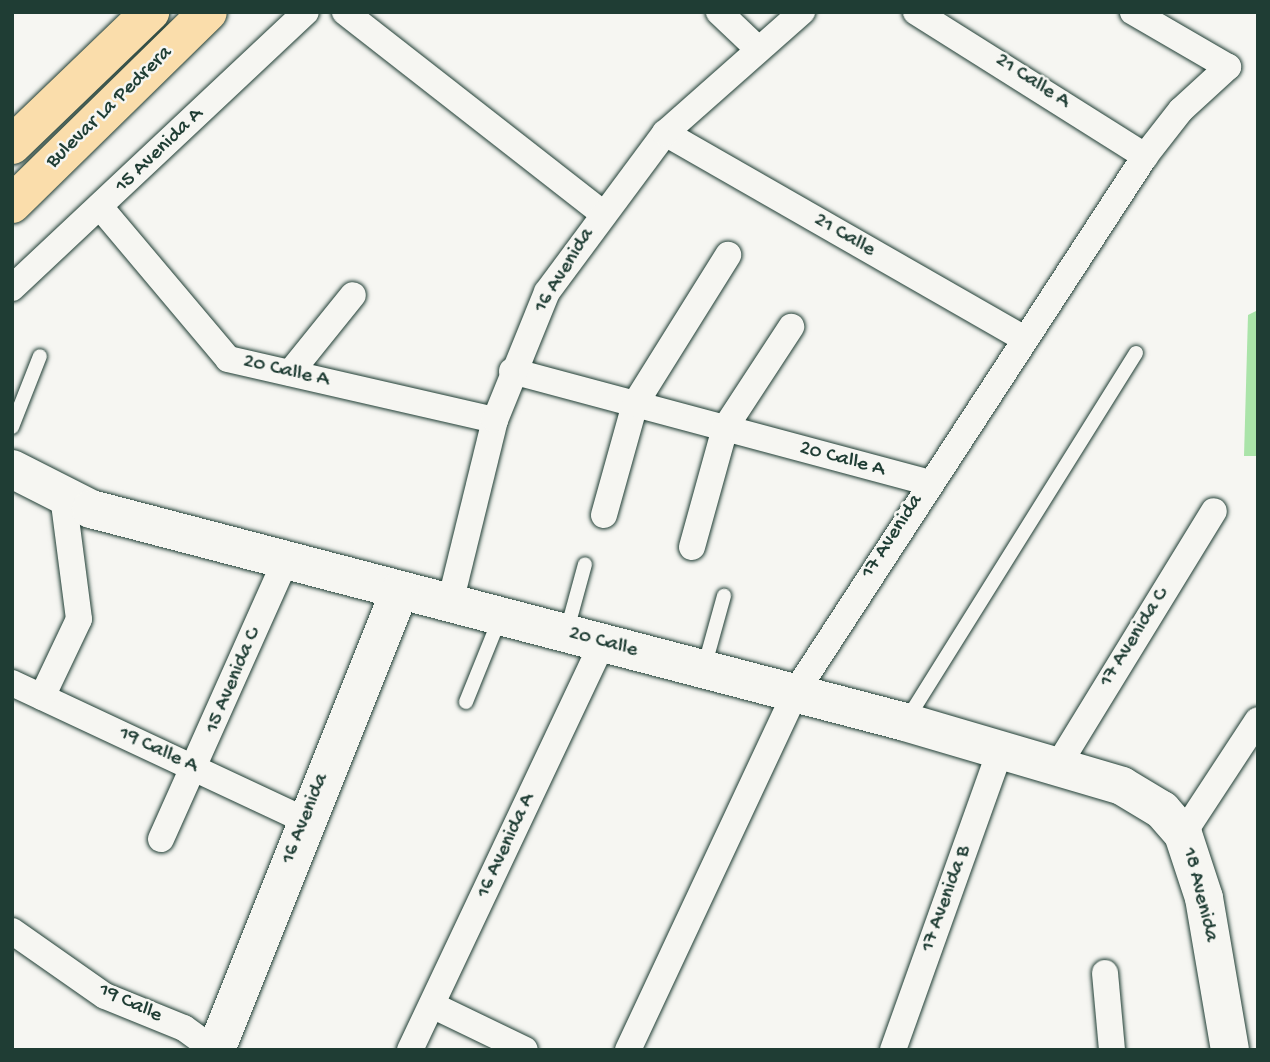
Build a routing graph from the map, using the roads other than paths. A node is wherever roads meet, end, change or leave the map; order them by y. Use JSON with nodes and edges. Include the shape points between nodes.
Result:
{"nodes":[{"id":1,"x":150,"y":12,"type":"edge"},
{"id":2,"x":208,"y":12,"type":"edge"},
{"id":3,"x":306,"y":12,"type":"edge"},
{"id":4,"x":345,"y":12,"type":"edge"},
{"id":5,"x":719,"y":12,"type":"edge"},
{"id":6,"x":802,"y":12,"type":"edge"},
{"id":7,"x":916,"y":12,"type":"edge"},
{"id":8,"x":1133,"y":12,"type":"edge"},
{"id":9,"x":758,"y":49,"type":"junction"},
{"id":10,"x":665,"y":133,"type":"junction"},
{"id":11,"x":12,"y":145,"type":"edge"},
{"id":12,"x":1145,"y":156,"type":"junction"},
{"id":13,"x":12,"y":204,"type":"edge"},
{"id":14,"x":101,"y":208,"type":"junction"},
{"id":15,"x":602,"y":213,"type":"junction"},
{"id":16,"x":728,"y":255,"type":"dead end"},
{"id":17,"x":12,"y":288,"type":"edge"},
{"id":18,"x":353,"y":295,"type":"dead end"},
{"id":19,"x":791,"y":327,"type":"dead end"},
{"id":20,"x":1023,"y":338,"type":"junction"},
{"id":21,"x":1136,"y":353,"type":"dead end"},
{"id":22,"x":40,"y":356,"type":"dead end"},
{"id":23,"x":512,"y":371,"type":"junction"},
{"id":24,"x":290,"y":373,"type":"junction"},
{"id":25,"x":635,"y":404,"type":"junction"},
{"id":26,"x":495,"y":420,"type":"junction"},
{"id":27,"x":12,"y":427,"type":"edge"},
{"id":28,"x":725,"y":428,"type":"junction"},
{"id":29,"x":12,"y":469,"type":"edge"},
{"id":30,"x":929,"y":483,"type":"junction"},
{"id":31,"x":63,"y":496,"type":"junction"},
{"id":32,"x":1214,"y":511,"type":"dead end"},
{"id":33,"x":604,"y":515,"type":"dead end"},
{"id":34,"x":692,"y":548,"type":"dead end"},
{"id":35,"x":286,"y":560,"type":"junction"},
{"id":36,"x":585,"y":564,"type":"dead end"},
{"id":37,"x":400,"y":590,"type":"junction"},
{"id":38,"x":724,"y":596,"type":"dead end"},
{"id":39,"x":450,"y":603,"type":"junction"},
{"id":40,"x":501,"y":616,"type":"junction"},
{"id":41,"x":566,"y":633,"type":"junction"},
{"id":42,"x":603,"y":642,"type":"junction"},
{"id":43,"x":704,"y":669,"type":"junction"},
{"id":44,"x":12,"y":683,"type":"edge"},
{"id":45,"x":795,"y":693,"type":"junction"},
{"id":46,"x":42,"y":696,"type":"junction"},
{"id":47,"x":466,"y":702,"type":"dead end"},
{"id":48,"x":1258,"y":720,"type":"edge"},
{"id":49,"x":905,"y":722,"type":"junction"},
{"id":50,"x":1001,"y":749,"type":"junction"},
{"id":51,"x":1057,"y":767,"type":"junction"},
{"id":52,"x":197,"y":769,"type":"junction"},
{"id":53,"x":304,"y":820,"type":"junction"},
{"id":54,"x":1183,"y":834,"type":"junction"},
{"id":55,"x":161,"y":839,"type":"dead end"},
{"id":56,"x":12,"y":931,"type":"edge"},
{"id":57,"x":1105,"y":972,"type":"dead end"},
{"id":58,"x":432,"y":1004,"type":"junction"},
{"id":59,"x":215,"y":1050,"type":"edge"},
{"id":60,"x":410,"y":1050,"type":"edge"},
{"id":61,"x":525,"y":1050,"type":"edge"},
{"id":62,"x":628,"y":1050,"type":"edge"},
{"id":63,"x":893,"y":1050,"type":"edge"},
{"id":64,"x":1112,"y":1050,"type":"edge"},
{"id":65,"x":1230,"y":1050,"type":"edge"}],
"edges":[{"from":1,"to":11,"type":"main road","name":"Bulevar La Pedrera"},
{"from":2,"to":13,"type":"main road","name":"Bulevar La Pedrera"},
{"from":3,"to":14,"type":"street","name":"15 Avenida A"},
{"from":4,"to":15,"type":"street"},
{"from":5,"to":9,"type":"street"},
{"from":6,"to":9,"type":"street","name":"16 Avenida"},
{"from":7,"to":12,"type":"street","name":"21 Calle A"},
{"from":8,"to":12,"type":"street","name":"17 Avenida","via":[[1228,67],[1181,110]]},
{"from":9,"to":10,"type":"street","name":"16 Avenida"},
{"from":10,"to":15,"type":"street","name":"16 Avenida"},
{"from":10,"to":20,"type":"street","name":"21 Calle"},
{"from":12,"to":20,"type":"street","name":"17 Avenida"},
{"from":14,"to":17,"type":"street","name":"15 Avenida A"},
{"from":14,"to":24,"type":"street","name":"20 Calle A","via":[[228,359]]},
{"from":15,"to":23,"type":"street","name":"16 Avenida","via":[[547,292]]},
{"from":16,"to":25,"type":"street"},
{"from":18,"to":24,"type":"street"},
{"from":19,"to":28,"type":"street"},
{"from":20,"to":30,"type":"street","name":"17 Avenida"},
{"from":21,"to":49,"type":"lane"},
{"from":22,"to":27,"type":"lane"},
{"from":23,"to":25,"type":"street","name":"20 Calle A"},
{"from":23,"to":26,"type":"street","name":"16 Avenida"},
{"from":24,"to":26,"type":"street","name":"20 Calle A"},
{"from":25,"to":28,"type":"street","name":"20 Calle A"},
{"from":25,"to":33,"type":"street"},
{"from":26,"to":39,"type":"street","name":"16 Avenida"},
{"from":28,"to":30,"type":"street","name":"20 Calle A"},
{"from":28,"to":34,"type":"street"},
{"from":29,"to":31,"type":"street","name":"20 Calle"},
{"from":30,"to":45,"type":"street","name":"17 Avenida"},
{"from":31,"to":35,"type":"street","name":"20 Calle"},
{"from":31,"to":46,"type":"street","via":[[79,619]]},
{"from":32,"to":51,"type":"street","name":"17 Avenida C"},
{"from":35,"to":37,"type":"street","name":"20 Calle"},
{"from":35,"to":52,"type":"street","name":"15 Avenida C"},
{"from":36,"to":41,"type":"lane"},
{"from":37,"to":39,"type":"street","name":"20 Calle"},
{"from":37,"to":53,"type":"street","name":"16 Avenida"},
{"from":38,"to":43,"type":"lane"},
{"from":39,"to":40,"type":"street","name":"20 Calle"},
{"from":40,"to":41,"type":"street","name":"20 Calle"},
{"from":40,"to":47,"type":"lane"},
{"from":41,"to":42,"type":"street","name":"20 Calle"},
{"from":42,"to":43,"type":"street","name":"20 Calle"},
{"from":42,"to":58,"type":"street","name":"16 Avenida A"},
{"from":43,"to":45,"type":"street","name":"20 Calle"},
{"from":44,"to":46,"type":"street","name":"19 Calle A"},
{"from":45,"to":49,"type":"street","name":"20 Calle"},
{"from":45,"to":62,"type":"street","name":"17 Avenida"},
{"from":46,"to":52,"type":"street","name":"19 Calle A"},
{"from":48,"to":54,"type":"street","name":"18 Avenida"},
{"from":49,"to":50,"type":"street","name":"20 Calle"},
{"from":50,"to":51,"type":"street","name":"20 Calle"},
{"from":50,"to":63,"type":"street","name":"17 Avenida B"},
{"from":51,"to":54,"type":"street","name":"20 Calle","via":[[1122,786],[1162,810]]},
{"from":52,"to":53,"type":"street","name":"19 Calle A"},
{"from":52,"to":55,"type":"street","name":"15 Avenida C"},
{"from":53,"to":59,"type":"street","name":"16 Avenida"},
{"from":54,"to":65,"type":"street","name":"18 Avenida","via":[[1204,898]]},
{"from":56,"to":59,"type":"street","name":"19 Calle","via":[[105,996],[184,1028]]},
{"from":57,"to":64,"type":"street"},
{"from":58,"to":60,"type":"street","name":"16 Avenida A"},
{"from":58,"to":61,"type":"street"}]}
